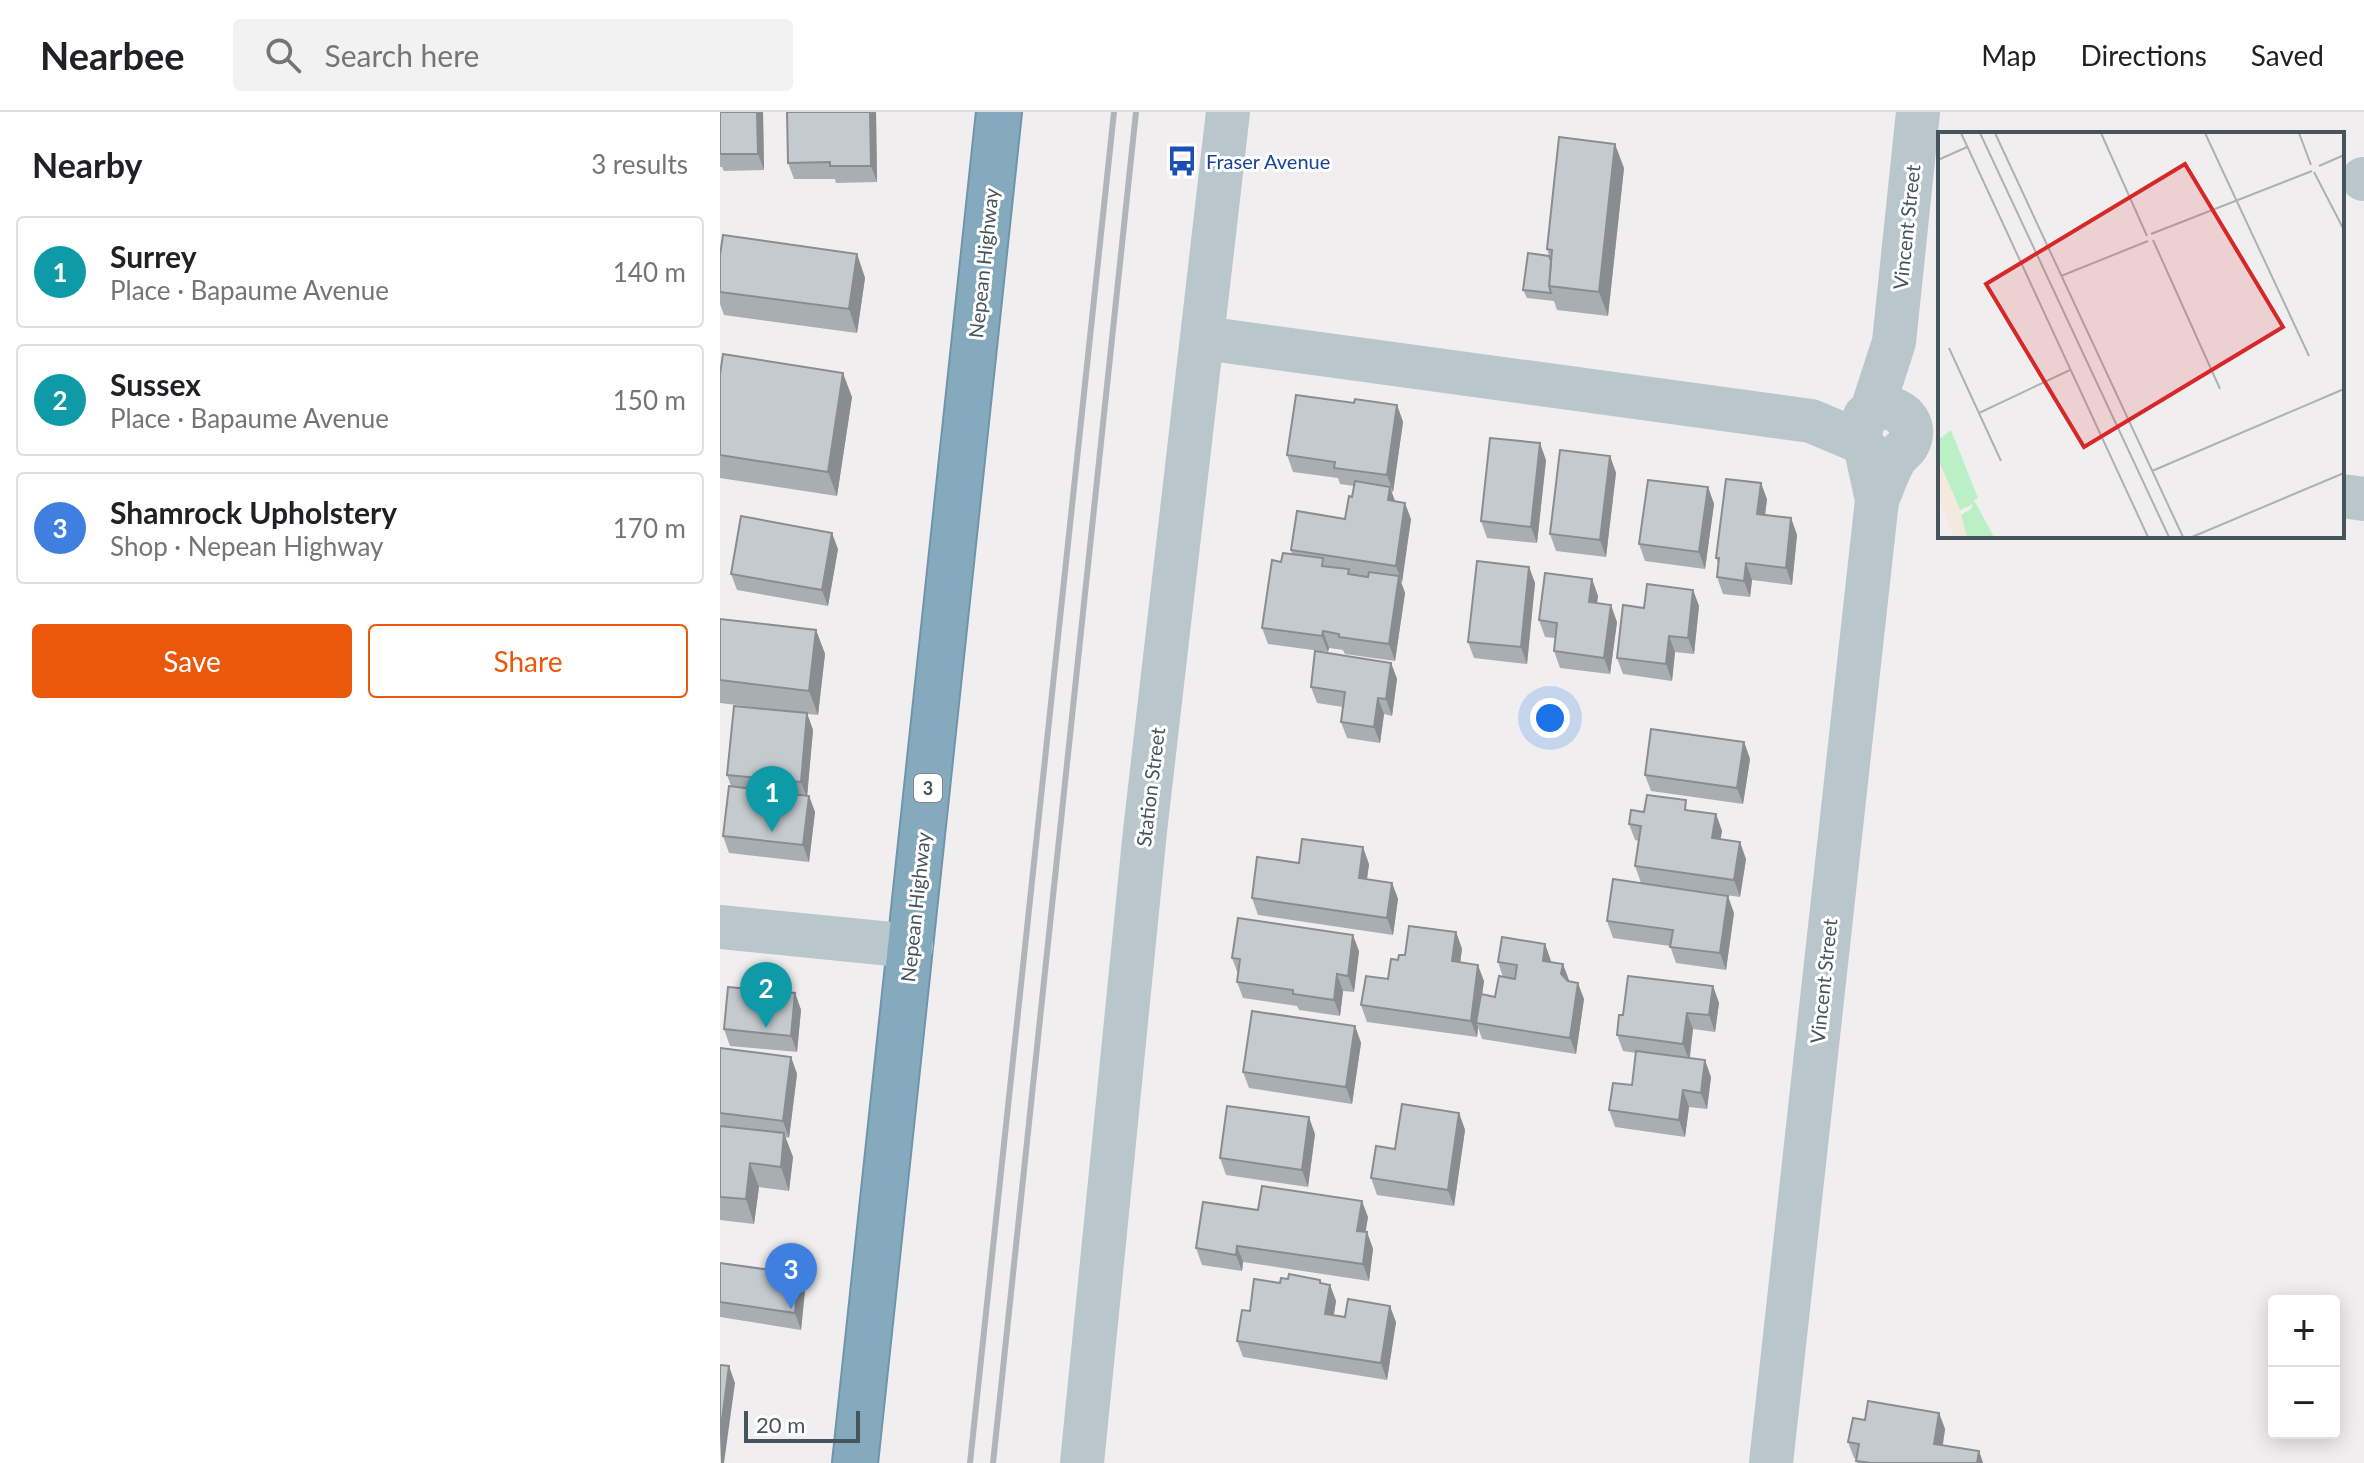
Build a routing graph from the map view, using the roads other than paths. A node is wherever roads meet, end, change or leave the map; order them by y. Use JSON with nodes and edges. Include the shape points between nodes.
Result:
{"nodes":[{"id":1,"x":999,"y":112,"type":"edge"},
{"id":2,"x":1228,"y":112,"type":"edge"},
{"id":3,"x":1918,"y":112,"type":"edge"},
{"id":4,"x":1203,"y":338,"type":"junction"},
{"id":5,"x":1896,"y":433,"type":"edge"},
{"id":6,"x":2344,"y":496,"type":"edge"},
{"id":7,"x":2364,"y":499,"type":"edge"},
{"id":8,"x":720,"y":927,"type":"edge"},
{"id":9,"x":911,"y":946,"type":"junction"},
{"id":10,"x":855,"y":1463,"type":"edge"},
{"id":11,"x":1082,"y":1463,"type":"edge"},
{"id":12,"x":1771,"y":1463,"type":"edge"}],
"edges":[{"from":1,"to":9,"type":"highway","name":"Nepean Highway","number":"3"},
{"from":2,"to":4,"type":"street","name":"Station Street"},
{"from":3,"to":5,"type":"street","name":"Vincent Street","via":[[1894,342]]},
{"from":4,"to":5,"type":"street","via":[[1811,421],[1845,419]]},
{"from":4,"to":11,"type":"street","name":"Station Street","via":[[1142,853]]},
{"from":5,"to":12,"type":"street","name":"Vincent Street","via":[[1877,500]]},
{"from":6,"to":7,"type":"street"},
{"from":8,"to":9,"type":"street"},
{"from":9,"to":10,"type":"highway","name":"Nepean Highway","number":"3"}]}
